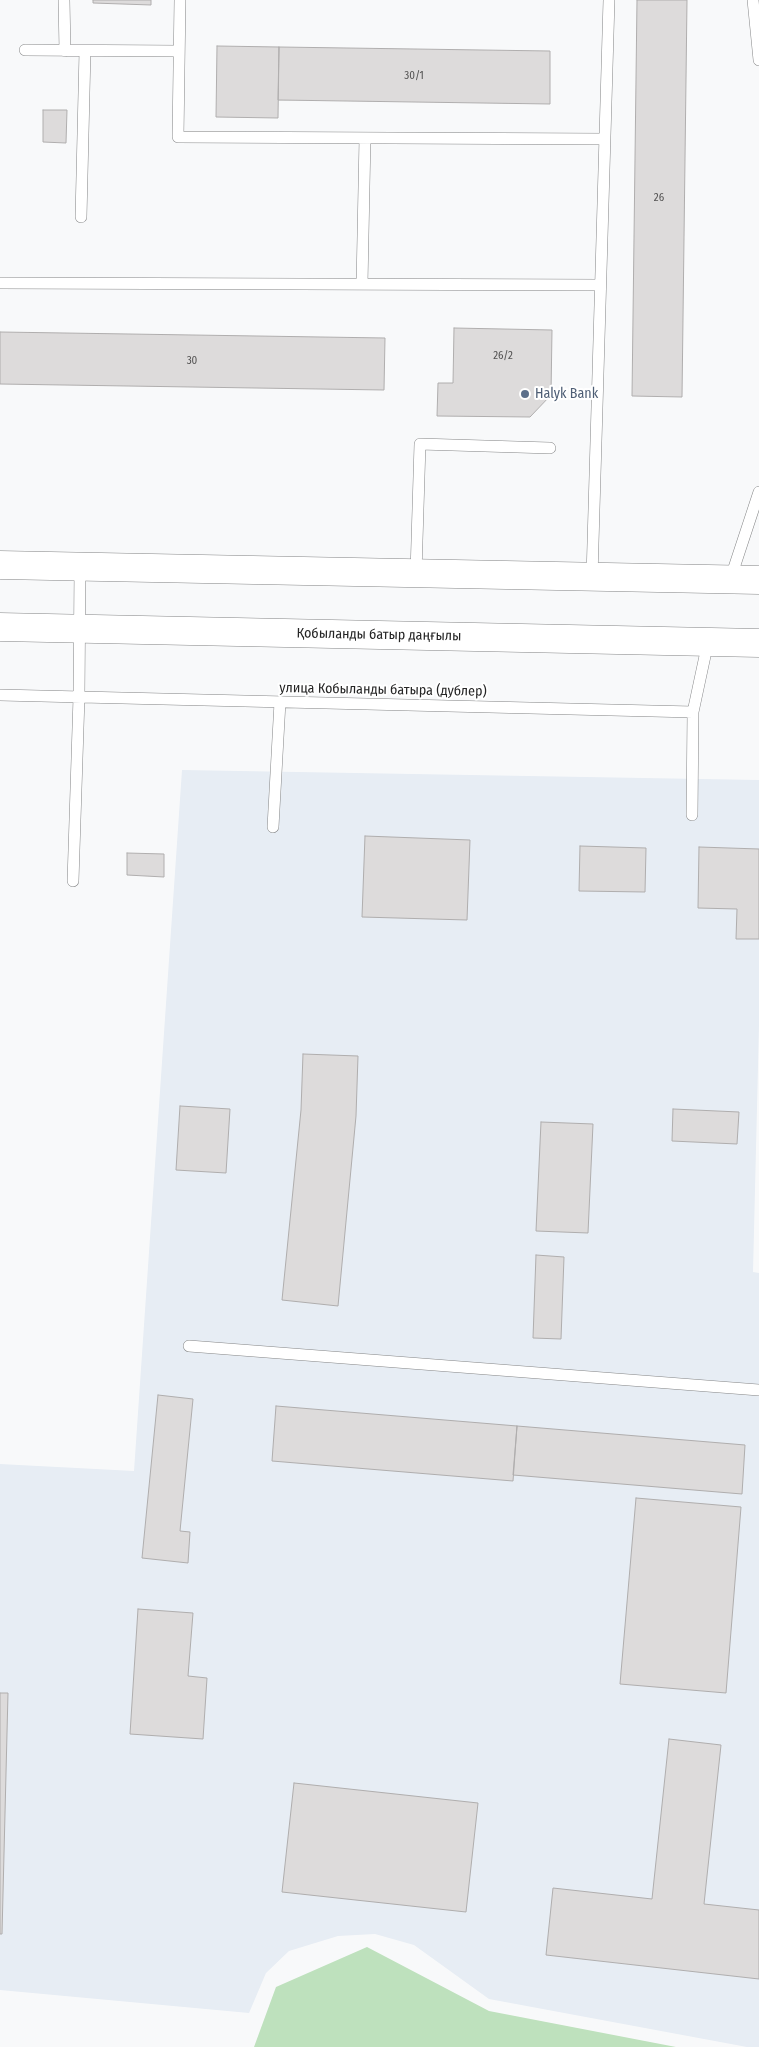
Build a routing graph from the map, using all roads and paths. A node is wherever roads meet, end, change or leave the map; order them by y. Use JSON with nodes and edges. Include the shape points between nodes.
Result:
{"nodes":[{"id":1,"x":64,"y":0,"type":"edge"},
{"id":2,"x":180,"y":0,"type":"edge"},
{"id":3,"x":609,"y":0,"type":"edge"},
{"id":4,"x":753,"y":0,"type":"edge"},
{"id":5,"x":25,"y":50,"type":"dead end"},
{"id":6,"x":65,"y":51,"type":"junction"},
{"id":7,"x":85,"y":51,"type":"junction"},
{"id":8,"x":179,"y":51,"type":"junction"},
{"id":9,"x":759,"y":60,"type":"edge"},
{"id":10,"x":365,"y":138,"type":"junction"},
{"id":11,"x":605,"y":139,"type":"junction"},
{"id":12,"x":81,"y":217,"type":"dead end"},
{"id":13,"x":0,"y":283,"type":"edge"},
{"id":14,"x":362,"y":284,"type":"junction"},
{"id":15,"x":600,"y":285,"type":"junction"},
{"id":16,"x":550,"y":448,"type":"dead end"},
{"id":17,"x":759,"y":492,"type":"edge"},
{"id":18,"x":0,"y":565,"type":"edge"},
{"id":19,"x":80,"y":567,"type":"junction"},
{"id":20,"x":416,"y":574,"type":"junction"},
{"id":21,"x":592,"y":577,"type":"junction"},
{"id":22,"x":730,"y":580,"type":"junction"},
{"id":23,"x":759,"y":580,"type":"edge"},
{"id":24,"x":0,"y":626,"type":"edge"},
{"id":25,"x":80,"y":628,"type":"junction"},
{"id":26,"x":708,"y":642,"type":"junction"},
{"id":27,"x":759,"y":642,"type":"edge"},
{"id":28,"x":0,"y":695,"type":"edge"},
{"id":29,"x":79,"y":697,"type":"junction"},
{"id":30,"x":280,"y":702,"type":"junction"},
{"id":31,"x":693,"y":712,"type":"junction"},
{"id":32,"x":692,"y":815,"type":"dead end"},
{"id":33,"x":274,"y":827,"type":"dead end"},
{"id":34,"x":73,"y":881,"type":"dead end"},
{"id":35,"x":189,"y":1346,"type":"dead end"},
{"id":36,"x":759,"y":1390,"type":"edge"}],
"edges":[{"from":1,"to":6,"type":"lane"},
{"from":2,"to":8,"type":"lane"},
{"from":3,"to":11,"type":"lane"},
{"from":4,"to":9,"type":"lane"},
{"from":5,"to":6,"type":"lane"},
{"from":6,"to":7,"type":"lane"},
{"from":7,"to":8,"type":"lane"},
{"from":7,"to":12,"type":"lane"},
{"from":8,"to":10,"type":"lane","via":[[178,137]]},
{"from":10,"to":11,"type":"lane"},
{"from":10,"to":14,"type":"lane"},
{"from":11,"to":15,"type":"lane"},
{"from":13,"to":14,"type":"lane"},
{"from":14,"to":15,"type":"lane"},
{"from":15,"to":21,"type":"lane"},
{"from":16,"to":20,"type":"lane","via":[[420,444]]},
{"from":17,"to":22,"type":"lane"},
{"from":18,"to":19,"type":"street"},
{"from":19,"to":20,"type":"street"},
{"from":19,"to":25,"type":"lane"},
{"from":20,"to":21,"type":"street"},
{"from":21,"to":22,"type":"street"},
{"from":22,"to":23,"type":"street"},
{"from":24,"to":25,"type":"street","name":"Қобыланды батыр даңғылы"},
{"from":25,"to":26,"type":"street","name":"Қобыланды батыр даңғылы"},
{"from":25,"to":29,"type":"lane"},
{"from":26,"to":27,"type":"street","name":"Қобыланды батыр даңғылы"},
{"from":26,"to":31,"type":"lane"},
{"from":28,"to":29,"type":"lane","name":"улица Кобыланды батыра (дублер)"},
{"from":29,"to":30,"type":"lane","name":"улица Кобыланды батыра (дублер)"},
{"from":29,"to":34,"type":"lane"},
{"from":30,"to":31,"type":"lane","name":"улица Кобыланды батыра (дублер)"},
{"from":30,"to":33,"type":"lane"},
{"from":31,"to":32,"type":"lane"},
{"from":35,"to":36,"type":"lane"}]}
